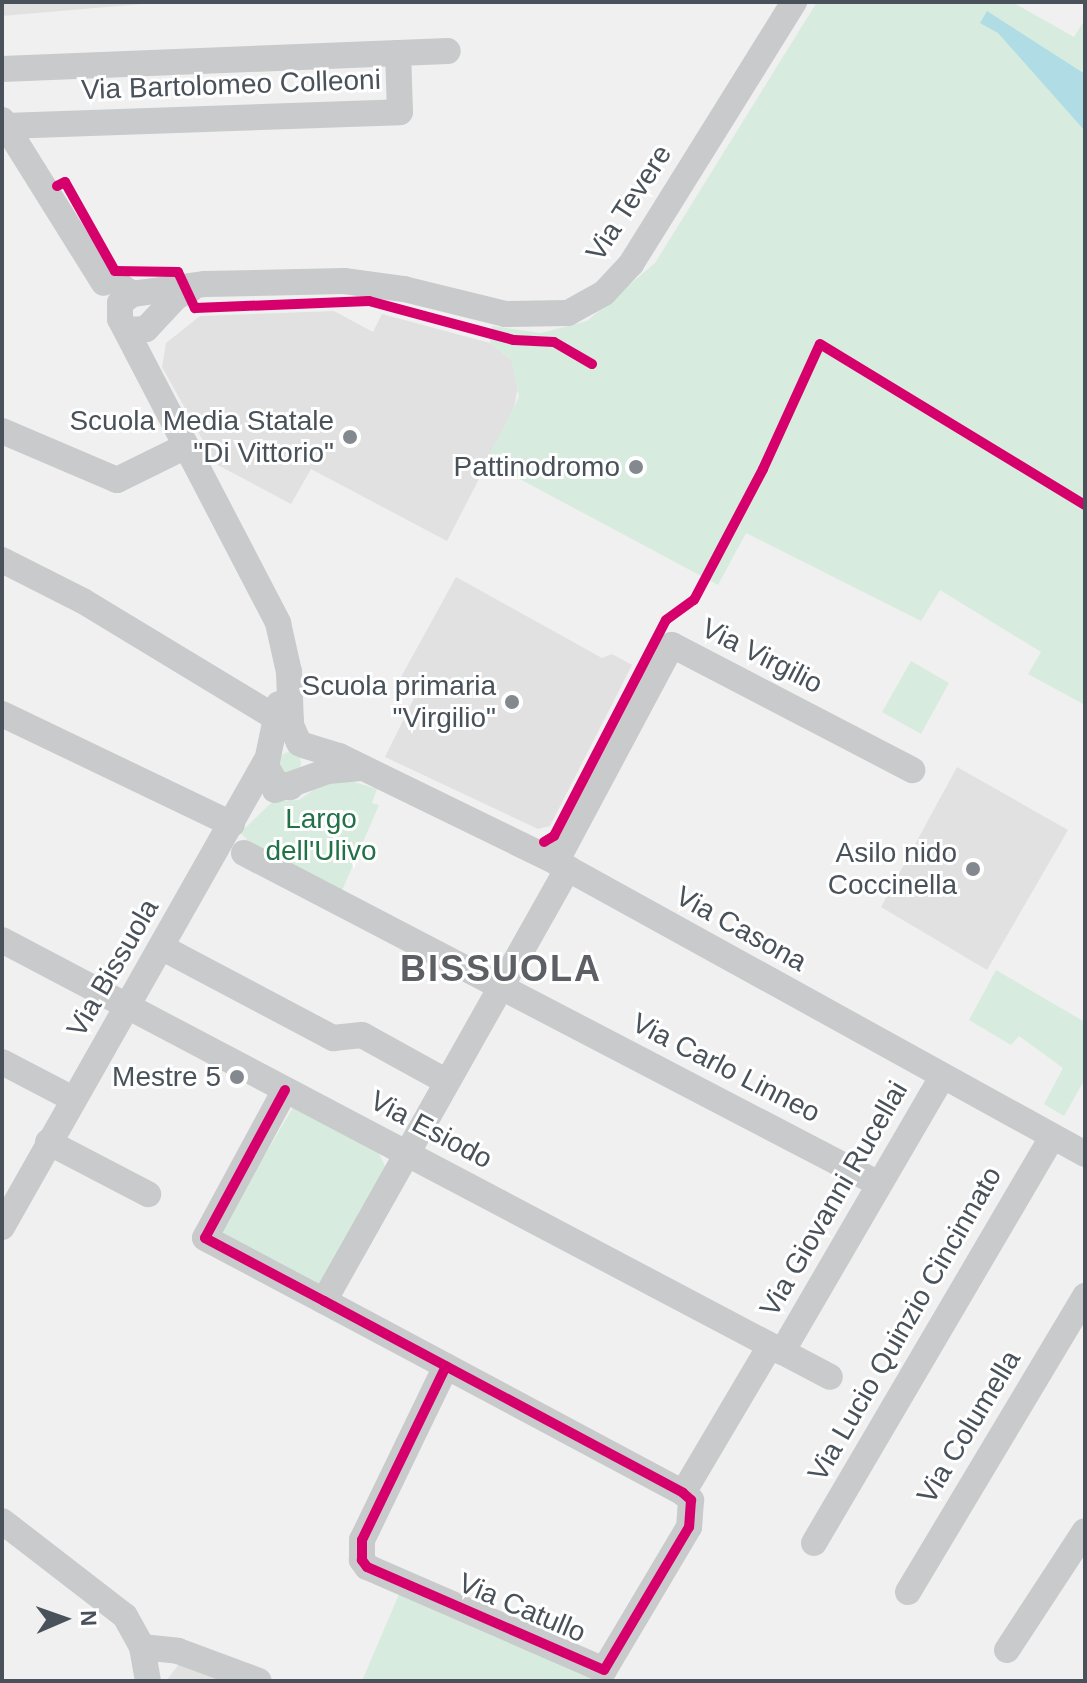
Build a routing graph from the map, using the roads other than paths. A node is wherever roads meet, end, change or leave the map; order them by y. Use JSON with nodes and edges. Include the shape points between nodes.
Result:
{"nodes":[{"id":1,"x":794,"y":2,"type":"edge"},
{"id":2,"x":448,"y":51,"type":"dead end"},
{"id":3,"x":398,"y":53,"type":"junction"},
{"id":4,"x":2,"y":69,"type":"edge"},
{"id":5,"x":6,"y":135,"type":"edge"},
{"id":6,"x":137,"y":310,"type":"junction"},
{"id":7,"x":2,"y":431,"type":"edge"},
{"id":8,"x":186,"y":446,"type":"junction"},
{"id":9,"x":2,"y":560,"type":"edge"},
{"id":10,"x":2,"y":714,"type":"edge"},
{"id":11,"x":293,"y":732,"type":"junction"},
{"id":12,"x":268,"y":757,"type":"junction"},
{"id":13,"x":361,"y":768,"type":"junction"},
{"id":14,"x":912,"y":770,"type":"dead end"},
{"id":15,"x":298,"y":784,"type":"junction"},
{"id":16,"x":232,"y":824,"type":"junction"},
{"id":17,"x":244,"y":853,"type":"dead end"},
{"id":18,"x":562,"y":865,"type":"junction"},
{"id":19,"x":2,"y":940,"type":"edge"},
{"id":20,"x":161,"y":947,"type":"junction"},
{"id":21,"x":501,"y":987,"type":"junction"},
{"id":22,"x":128,"y":1006,"type":"junction"},
{"id":23,"x":2,"y":1062,"type":"edge"},
{"id":24,"x":942,"y":1077,"type":"junction"},
{"id":25,"x":447,"y":1082,"type":"junction"},
{"id":26,"x":285,"y":1090,"type":"junction"},
{"id":27,"x":73,"y":1099,"type":"junction"},
{"id":28,"x":1052,"y":1138,"type":"junction"},
{"id":29,"x":48,"y":1142,"type":"junction"},
{"id":30,"x":407,"y":1154,"type":"junction"},
{"id":31,"x":1085,"y":1154,"type":"edge"},
{"id":32,"x":879,"y":1184,"type":"junction"},
{"id":33,"x":148,"y":1194,"type":"dead end"},
{"id":34,"x":2,"y":1227,"type":"edge"},
{"id":35,"x":1085,"y":1296,"type":"edge"},
{"id":36,"x":324,"y":1301,"type":"junction"},
{"id":37,"x":776,"y":1349,"type":"junction"},
{"id":38,"x":446,"y":1366,"type":"junction"},
{"id":39,"x":830,"y":1377,"type":"dead end"},
{"id":40,"x":683,"y":1493,"type":"junction"},
{"id":41,"x":2,"y":1521,"type":"edge"},
{"id":42,"x":1085,"y":1531,"type":"edge"},
{"id":43,"x":814,"y":1543,"type":"dead end"},
{"id":44,"x":908,"y":1592,"type":"dead end"},
{"id":45,"x":142,"y":1647,"type":"junction"},
{"id":46,"x":1007,"y":1650,"type":"dead end"},
{"id":47,"x":148,"y":1679,"type":"edge"},
{"id":48,"x":259,"y":1681,"type":"edge"}],
"edges":[{"from":1,"to":6,"type":"street","name":"Via Tevere","via":[[631,264],[588,305],[527,317],[368,282],[205,284]]},
{"from":2,"to":3,"type":"street"},
{"from":3,"to":4,"type":"street"},
{"from":3,"to":5,"type":"street","name":"Via Bartolomeo Colleoni","via":[[400,112]]},
{"from":5,"to":6,"type":"street","via":[[97,269]]},
{"from":6,"to":8,"type":"street","name":"Via Bissuola","via":[[150,373]]},
{"from":7,"to":8,"type":"street","via":[[117,480]]},
{"from":8,"to":11,"type":"street","name":"Via Bissuola","via":[[273,610],[284,649]]},
{"from":9,"to":11,"type":"street","name":"Via Casona","via":[[83,601]]},
{"from":10,"to":16,"type":"street"},
{"from":11,"to":12,"type":"street","name":"Via Bissuola"},
{"from":11,"to":13,"type":"street","name":"Via Casona"},
{"from":11,"to":15,"type":"street","via":[[312,759]]},
{"from":12,"to":15,"type":"street","via":[[272,780]]},
{"from":12,"to":16,"type":"street","name":"Via Bissuola"},
{"from":13,"to":15,"type":"street","via":[[328,771]]},
{"from":13,"to":18,"type":"street","name":"Via Casona"},
{"from":14,"to":18,"type":"street","name":"Via Virgilio","via":[[672,645]]},
{"from":15,"to":16,"type":"street","name":"Via Bissuola","via":[[263,795]]},
{"from":16,"to":20,"type":"street","name":"Via Bissuola"},
{"from":17,"to":21,"type":"street","name":"Via Carlo Linneo"},
{"from":18,"to":21,"type":"street"},
{"from":18,"to":24,"type":"street","name":"Via Casona"},
{"from":19,"to":22,"type":"street","name":"Via Esiodo"},
{"from":20,"to":22,"type":"street","name":"Via Bissuola"},
{"from":20,"to":25,"type":"street","via":[[333,1038],[362,1035]]},
{"from":21,"to":25,"type":"street"},
{"from":21,"to":32,"type":"street","name":"Via Carlo Linneo"},
{"from":22,"to":26,"type":"street","name":"Via Esiodo"},
{"from":22,"to":27,"type":"street","name":"Via Bissuola"},
{"from":23,"to":27,"type":"street"},
{"from":24,"to":28,"type":"street","name":"Via Casona"},
{"from":24,"to":32,"type":"street","name":"Via Giovanni Rucellai"},
{"from":25,"to":30,"type":"street"},
{"from":26,"to":30,"type":"street","name":"Via Esiodo"},
{"from":26,"to":36,"type":"street","via":[[205,1238]]},
{"from":27,"to":29,"type":"street","name":"Via Bissuola"},
{"from":28,"to":31,"type":"street","name":"Via Casona"},
{"from":28,"to":43,"type":"street","name":"Via Lucio Quinzio Cincinnato"},
{"from":29,"to":33,"type":"street"},
{"from":29,"to":34,"type":"street","name":"Via Bissuola"},
{"from":30,"to":36,"type":"street"},
{"from":30,"to":37,"type":"street","name":"Via Esiodo"},
{"from":32,"to":37,"type":"street","name":"Via Giovanni Rucellai"},
{"from":35,"to":44,"type":"street","name":"Via Columella"},
{"from":36,"to":38,"type":"street"},
{"from":37,"to":39,"type":"street","name":"Via Esiodo"},
{"from":37,"to":40,"type":"street","name":"Via Giovanni Rucellai"},
{"from":38,"to":40,"type":"street"},
{"from":38,"to":40,"type":"street","name":"Via Catullo","via":[[362,1540],[367,1567],[604,1670],[689,1527],[693,1508]]},
{"from":41,"to":45,"type":"street","via":[[116,1608]]},
{"from":42,"to":46,"type":"street"},
{"from":45,"to":47,"type":"street"},
{"from":45,"to":48,"type":"street","via":[[178,1651]]}]}
